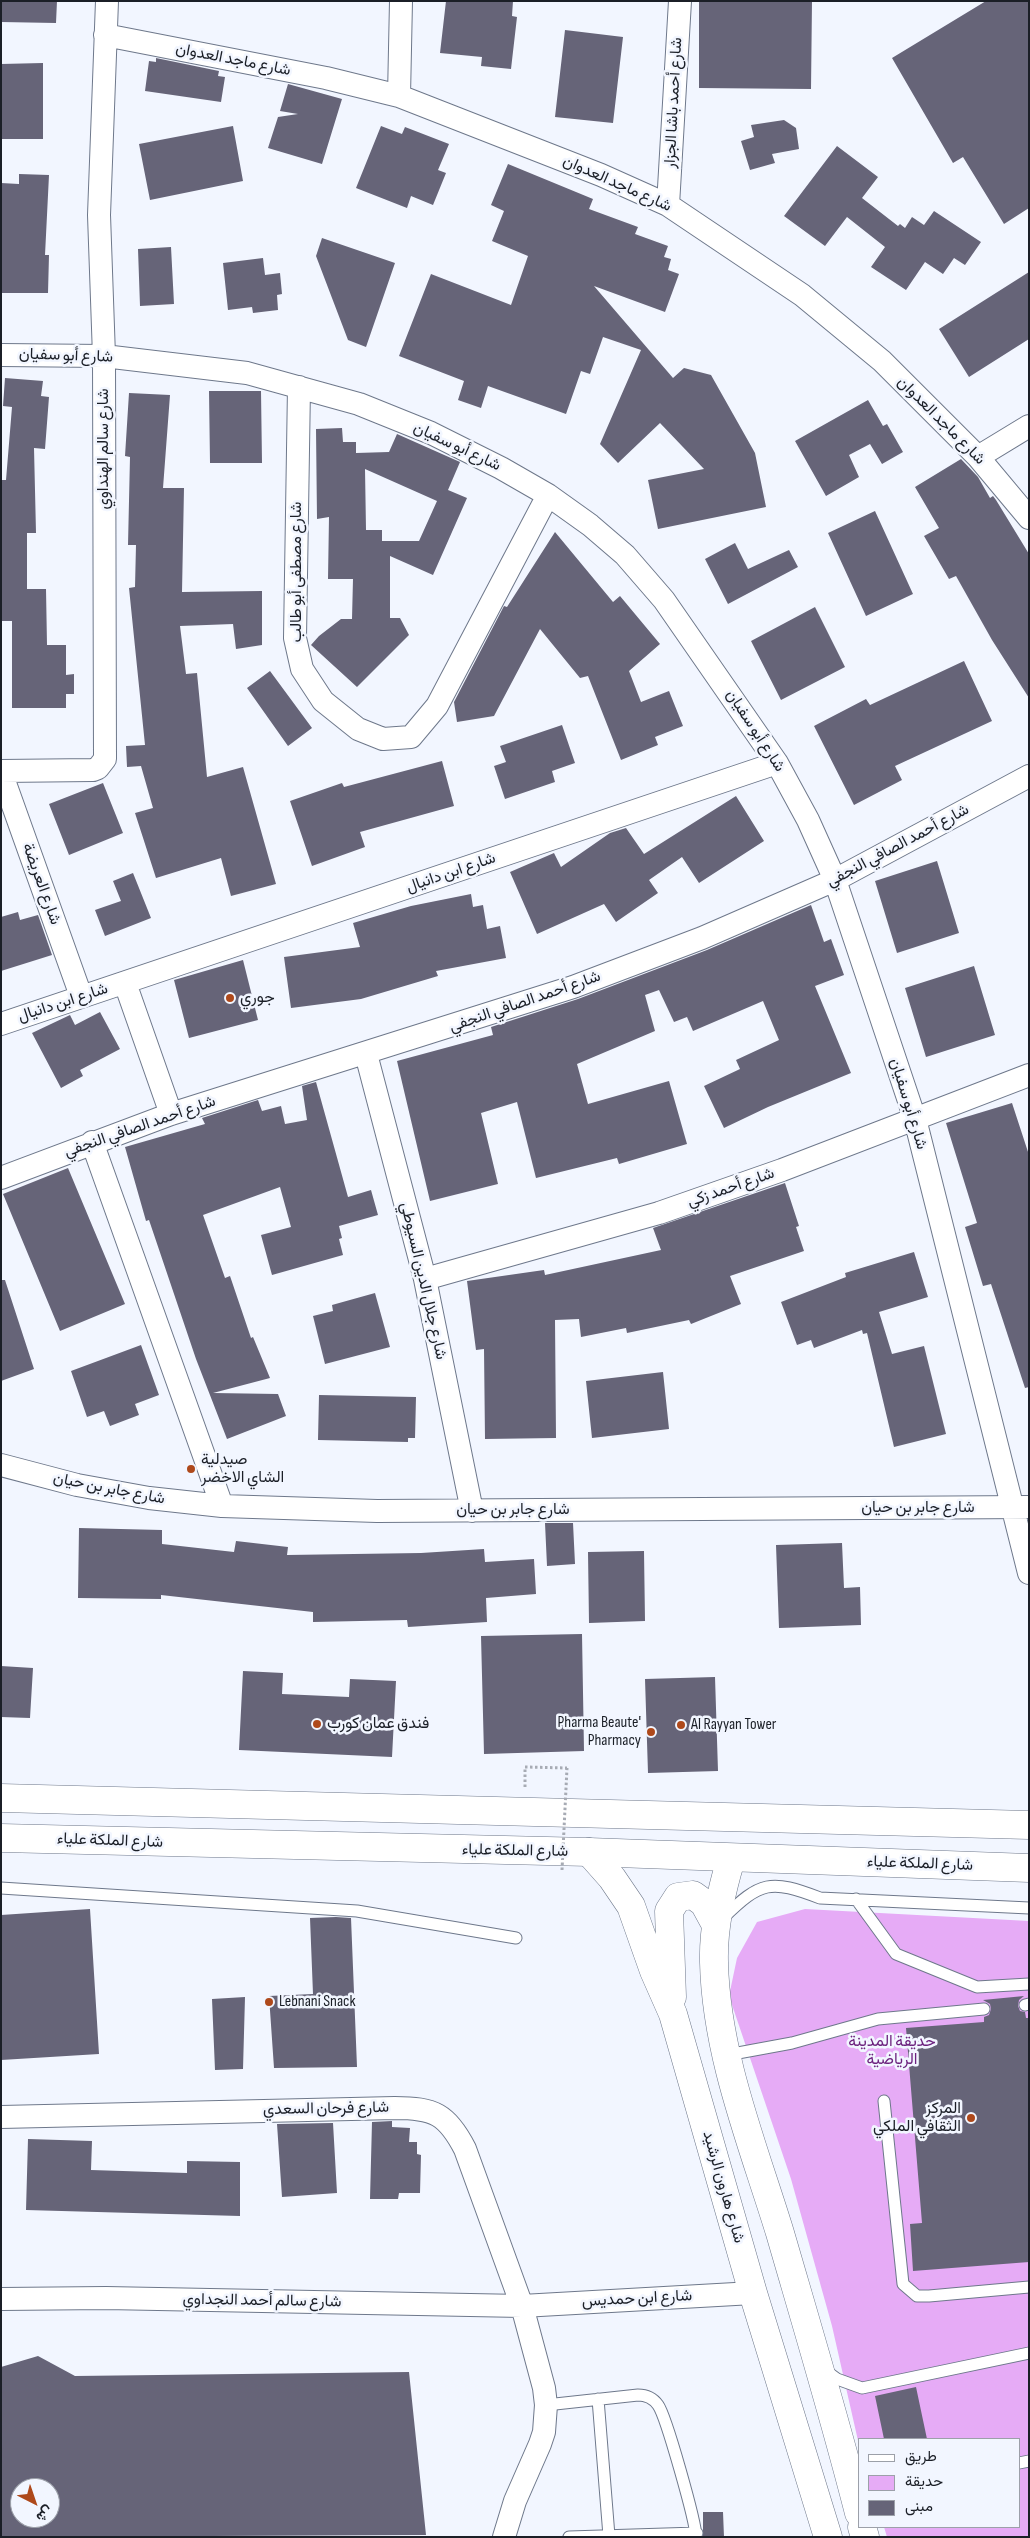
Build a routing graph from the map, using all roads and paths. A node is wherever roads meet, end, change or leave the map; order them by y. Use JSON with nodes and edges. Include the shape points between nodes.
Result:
{"nodes":[{"id":1,"x":107,"y":1,"type":"edge"},
{"id":2,"x":401,"y":1,"type":"edge"},
{"id":3,"x":680,"y":1,"type":"edge"},
{"id":4,"x":105,"y":35,"type":"junction"},
{"id":5,"x":399,"y":96,"type":"junction"},
{"id":6,"x":668,"y":205,"type":"junction"},
{"id":7,"x":1,"y":354,"type":"edge"},
{"id":8,"x":104,"y":356,"type":"junction"},
{"id":9,"x":299,"y":387,"type":"junction"},
{"id":10,"x":1029,"y":426,"type":"edge"},
{"id":11,"x":978,"y":457,"type":"junction"},
{"id":12,"x":548,"y":494,"type":"junction"},
{"id":13,"x":1029,"y":518,"type":"edge"},
{"id":14,"x":777,"y":763,"type":"junction"},
{"id":15,"x":1,"y":772,"type":"edge"},
{"id":16,"x":1029,"y":776,"type":"edge"},
{"id":17,"x":835,"y":880,"type":"junction"},
{"id":18,"x":125,"y":983,"type":"junction"},
{"id":19,"x":81,"y":996,"type":"junction"},
{"id":20,"x":1,"y":1024,"type":"edge"},
{"id":21,"x":366,"y":1054,"type":"junction"},
{"id":22,"x":1029,"y":1075,"type":"edge"},
{"id":23,"x":171,"y":1114,"type":"junction"},
{"id":24,"x":914,"y":1119,"type":"junction"},
{"id":25,"x":92,"y":1142,"type":"junction"},
{"id":26,"x":1,"y":1178,"type":"edge"},
{"id":27,"x":425,"y":1279,"type":"junction"},
{"id":28,"x":1,"y":1464,"type":"edge"},
{"id":29,"x":222,"y":1506,"type":"junction"},
{"id":30,"x":1021,"y":1507,"type":"edge"},
{"id":31,"x":472,"y":1510,"type":"junction"},
{"id":32,"x":1029,"y":1573,"type":"edge"},
{"id":33,"x":525,"y":1767,"type":"dead end"},
{"id":34,"x":1,"y":1798,"type":"edge"},
{"id":35,"x":1029,"y":1825,"type":"edge"},
{"id":36,"x":1,"y":1838,"type":"edge"},
{"id":37,"x":589,"y":1852,"type":"junction"},
{"id":38,"x":731,"y":1859,"type":"junction"},
{"id":39,"x":1029,"y":1868,"type":"edge"},
{"id":40,"x":562,"y":1870,"type":"dead end"},
{"id":41,"x":1,"y":1888,"type":"edge"},
{"id":42,"x":856,"y":1899,"type":"junction"},
{"id":43,"x":1029,"y":1908,"type":"edge"},
{"id":44,"x":716,"y":1925,"type":"junction"},
{"id":45,"x":516,"y":1938,"type":"dead end"},
{"id":46,"x":1029,"y":1984,"type":"edge"},
{"id":47,"x":984,"y":2009,"type":"dead end"},
{"id":48,"x":673,"y":2014,"type":"junction"},
{"id":49,"x":727,"y":2056,"type":"junction"},
{"id":50,"x":884,"y":2101,"type":"dead end"},
{"id":51,"x":1,"y":2117,"type":"edge"},
{"id":52,"x":1029,"y":2287,"type":"edge"},
{"id":53,"x":753,"y":2293,"type":"junction"},
{"id":54,"x":1,"y":2299,"type":"edge"},
{"id":55,"x":522,"y":2306,"type":"junction"},
{"id":56,"x":1029,"y":2353,"type":"edge"},
{"id":57,"x":818,"y":2361,"type":"junction"},
{"id":58,"x":598,"y":2399,"type":"junction"},
{"id":59,"x":546,"y":2405,"type":"junction"},
{"id":60,"x":858,"y":2509,"type":"edge"},
{"id":61,"x":697,"y":2535,"type":"edge"},
{"id":62,"x":609,"y":2536,"type":"edge"},
{"id":63,"x":504,"y":2537,"type":"edge"},
{"id":64,"x":569,"y":2537,"type":"edge"},
{"id":65,"x":828,"y":2537,"type":"edge"}],
"edges":[{"from":1,"to":4,"type":"street","name":"شارع سالم الهنداوي"},
{"from":2,"to":5,"type":"street"},
{"from":3,"to":6,"type":"street","name":"شارع أحمد باشا الجزار"},
{"from":4,"to":5,"type":"street","name":"شارع ماجد العدوان","via":[[326,78]]},
{"from":4,"to":8,"type":"street","name":"شارع سالم الهنداوي","via":[[99,215]]},
{"from":5,"to":6,"type":"street","name":"شارع ماجد العدوان","via":[[601,175]]},
{"from":6,"to":11,"type":"street","name":"شارع ماجد العدوان","via":[[802,295],[882,361]]},
{"from":7,"to":8,"type":"street","name":"شارع أبو سفيان"},
{"from":8,"to":9,"type":"street","name":"شارع أبو سفيان","via":[[247,373]]},
{"from":8,"to":15,"type":"street","name":"شارع سالم الهنداوي","via":[[105,760],[93,770]]},
{"from":9,"to":12,"type":"street","name":"شارع أبو سفيان","via":[[359,404],[431,433]]},
{"from":9,"to":12,"type":"street","name":"شارع مصطفى أبو طالب","via":[[295,638],[302,669],[323,701],[358,729],[383,740],[411,737],[437,706]]},
{"from":10,"to":11,"type":"street"},
{"from":11,"to":13,"type":"street","name":"شارع ماجد العدوان"},
{"from":12,"to":14,"type":"street","name":"شارع أبو سفيان","via":[[625,556],[664,600]]},
{"from":14,"to":17,"type":"street","name":"شارع أبو سفيان"},
{"from":14,"to":18,"type":"street","name":"شارع ابن دانيال"},
{"from":15,"to":19,"type":"street","name":"شارع العريضة"},
{"from":16,"to":17,"type":"street","name":"شارع أحمد الصافي النجفي"},
{"from":17,"to":21,"type":"street","name":"شارع أحمد الصافي النجفي","via":[[702,938],[573,987]]},
{"from":17,"to":24,"type":"street","name":"شارع أبو سفيان"},
{"from":18,"to":19,"type":"street","name":"شارع ابن دانيال"},
{"from":18,"to":23,"type":"street","name":"شارع ابن دانيال"},
{"from":19,"to":20,"type":"street","name":"شارع ابن دانيال"},
{"from":21,"to":23,"type":"street","name":"شارع أحمد الصافي النجفي"},
{"from":21,"to":27,"type":"street","name":"شارع جلال الدين السيوطي"},
{"from":22,"to":24,"type":"street","name":"شارع أحمد زكي"},
{"from":23,"to":25,"type":"street","name":"شارع أحمد الصافي النجفي"},
{"from":24,"to":27,"type":"street","name":"شارع أحمد زكي","via":[[659,1213]]},
{"from":24,"to":30,"type":"street","name":"شارع أبو سفيان"},
{"from":25,"to":26,"type":"street","name":"شارع أحمد الصافي النجفي"},
{"from":25,"to":29,"type":"street"},
{"from":27,"to":31,"type":"street","name":"شارع جلال الدين السيوطي"},
{"from":28,"to":29,"type":"street","name":"شارع جابر بن حيان","via":[[77,1485],[149,1498]]},
{"from":29,"to":31,"type":"street","name":"شارع جابر بن حيان","via":[[377,1511]]},
{"from":30,"to":31,"type":"street","name":"شارع جابر بن حيان"},
{"from":30,"to":32,"type":"street","name":"شارع أبو سفيان"},
{"from":33,"to":40,"type":"path","bridge":true,"via":[[567,1768]]},
{"from":34,"to":35,"type":"main road"},
{"from":36,"to":37,"type":"main road","name":"شارع الملكة علياء"},
{"from":37,"to":38,"type":"main road","name":"شارع الملكة علياء"},
{"from":37,"to":48,"type":"main road","name":"شارع هارون الرشيد","via":[[631,1906]]},
{"from":38,"to":39,"type":"main road","name":"شارع الملكة علياء"},
{"from":38,"to":44,"type":"main road"},
{"from":41,"to":45,"type":"lane","via":[[357,1911]]},
{"from":42,"to":43,"type":"lane"},
{"from":42,"to":44,"type":"lane","via":[[820,1898],[788,1886],[765,1887],[741,1901]]},
{"from":42,"to":46,"type":"lane","via":[[896,1954],[977,1987]]},
{"from":44,"to":48,"type":"main road","via":[[704,1903],[693,1895],[678,1897],[669,1911]]},
{"from":44,"to":49,"type":"main road","via":[[714,1962],[720,2028]]},
{"from":47,"to":49,"type":"lane","via":[[878,2019],[792,2043]]},
{"from":48,"to":53,"type":"main road","name":"شارع هارون الرشيد"},
{"from":49,"to":57,"type":"main road"},
{"from":50,"to":52,"type":"lane","via":[[903,2284],[917,2296]]},
{"from":51,"to":55,"type":"street","name":"شارع فرحان السعدي","via":[[395,2108],[431,2110],[445,2118],[466,2149]]},
{"from":53,"to":55,"type":"street","name":"شارع ابن حمديس"},
{"from":53,"to":65,"type":"main road","name":"شارع هارون الرشيد"},
{"from":54,"to":55,"type":"street","name":"شارع سالم أحمد النجداوي","via":[[116,2298]]},
{"from":55,"to":59,"type":"street","name":"شارع فرحان السعدي"},
{"from":56,"to":57,"type":"lane","via":[[862,2388],[837,2379]]},
{"from":57,"to":60,"type":"main road"},
{"from":58,"to":59,"type":"lane"},
{"from":58,"to":61,"type":"lane","via":[[646,2396],[659,2406]]},
{"from":58,"to":62,"type":"lane"},
{"from":59,"to":63,"type":"street","name":"شارع فرحان السعدي","via":[[544,2432],[515,2501]]},
{"from":61,"to":62,"type":"lane"},
{"from":62,"to":64,"type":"lane"}]}
